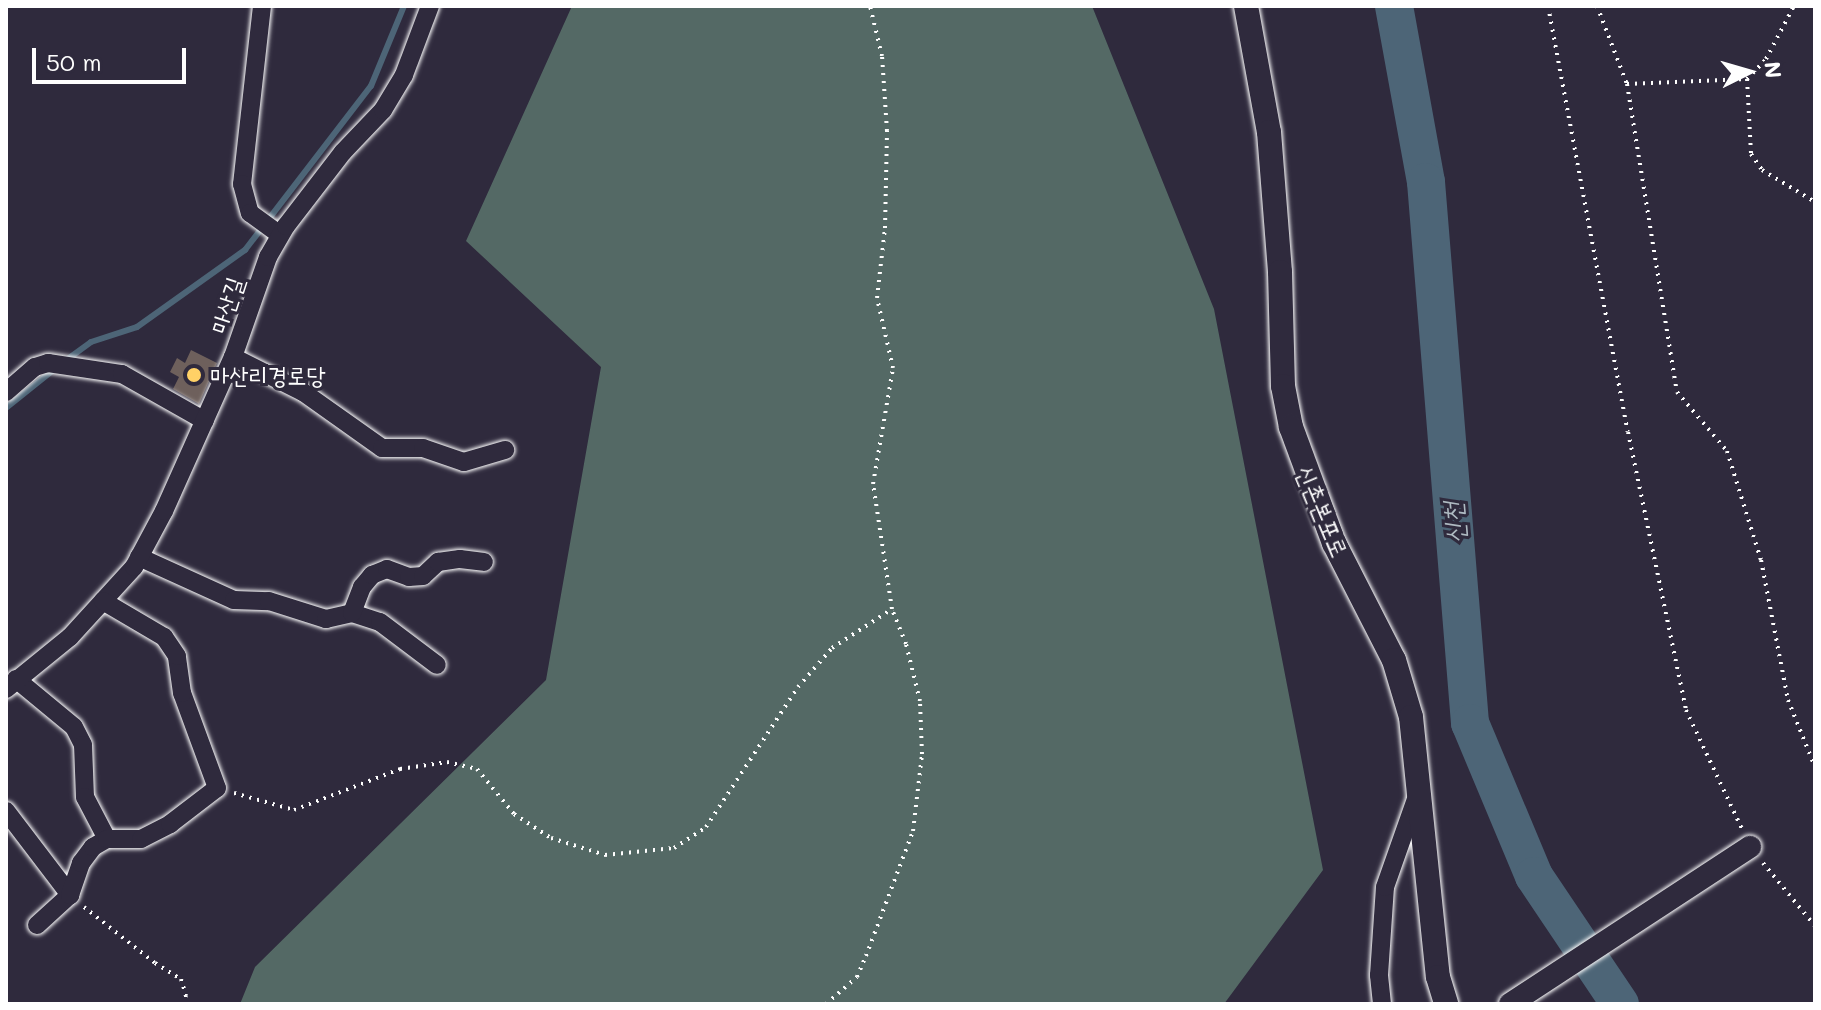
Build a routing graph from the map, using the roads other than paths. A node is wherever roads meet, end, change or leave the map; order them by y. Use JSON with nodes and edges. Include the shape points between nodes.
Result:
{"nodes":[{"id":1,"x":262,"y":6,"type":"edge"},
{"id":2,"x":430,"y":6,"type":"edge"},
{"id":3,"x":1246,"y":6,"type":"edge"},
{"id":4,"x":274,"y":231,"type":"junction"},
{"id":5,"x":233,"y":357,"type":"junction"},
{"id":6,"x":6,"y":392,"type":"edge"},
{"id":7,"x":205,"y":421,"type":"junction"},
{"id":8,"x":505,"y":450,"type":"dead end"},
{"id":9,"x":139,"y":557,"type":"junction"},
{"id":10,"x":484,"y":562,"type":"dead end"},
{"id":11,"x":103,"y":601,"type":"junction"},
{"id":12,"x":352,"y":613,"type":"junction"},
{"id":13,"x":437,"y":665,"type":"dead end"},
{"id":14,"x":11,"y":684,"type":"edge"},
{"id":15,"x":1419,"y":790,"type":"junction"},
{"id":16,"x":6,"y":811,"type":"edge"},
{"id":17,"x":107,"y":839,"type":"junction"},
{"id":18,"x":1750,"y":847,"type":"road end"},
{"id":19,"x":70,"y":895,"type":"junction"},
{"id":20,"x":37,"y":925,"type":"dead end"},
{"id":21,"x":1382,"y":1004,"type":"edge"},
{"id":22,"x":1446,"y":1004,"type":"edge"},
{"id":23,"x":1510,"y":1004,"type":"edge"}],
"edges":[{"from":1,"to":4,"type":"street","via":[[242,184],[250,213]]},
{"from":2,"to":4,"type":"street","name":"마산길","via":[[404,75],[383,110]]},
{"from":3,"to":15,"type":"main road","name":"신촌본포로","via":[[1269,132],[1283,386],[1291,427],[1334,543],[1394,660],[1411,717]]},
{"from":4,"to":5,"type":"street","name":"마산길"},
{"from":5,"to":7,"type":"street","name":"마산길"},
{"from":5,"to":8,"type":"street","via":[[303,392],[382,448],[423,448],[464,462]]},
{"from":6,"to":7,"type":"street","via":[[35,367],[73,366],[122,374]]},
{"from":7,"to":9,"type":"street","name":"마산길"},
{"from":9,"to":11,"type":"street","name":"마산길"},
{"from":9,"to":12,"type":"street","via":[[234,600],[269,601],[326,619]]},
{"from":10,"to":12,"type":"street","via":[[438,562],[423,576],[387,569],[362,587]]},
{"from":11,"to":14,"type":"street","name":"마산길","via":[[70,637]]},
{"from":11,"to":17,"type":"street","via":[[164,637],[177,656],[182,693],[217,788],[141,839]]},
{"from":12,"to":13,"type":"street","via":[[380,622]]},
{"from":14,"to":17,"type":"street","via":[[74,727],[83,745],[85,797]]},
{"from":15,"to":21,"type":"street","via":[[1385,887]]},
{"from":15,"to":22,"type":"main road","name":"신촌본포로","via":[[1438,977]]},
{"from":16,"to":19,"type":"street"},
{"from":17,"to":19,"type":"street","via":[[81,863]]},
{"from":18,"to":23,"type":"street"},
{"from":19,"to":20,"type":"street"}]}
